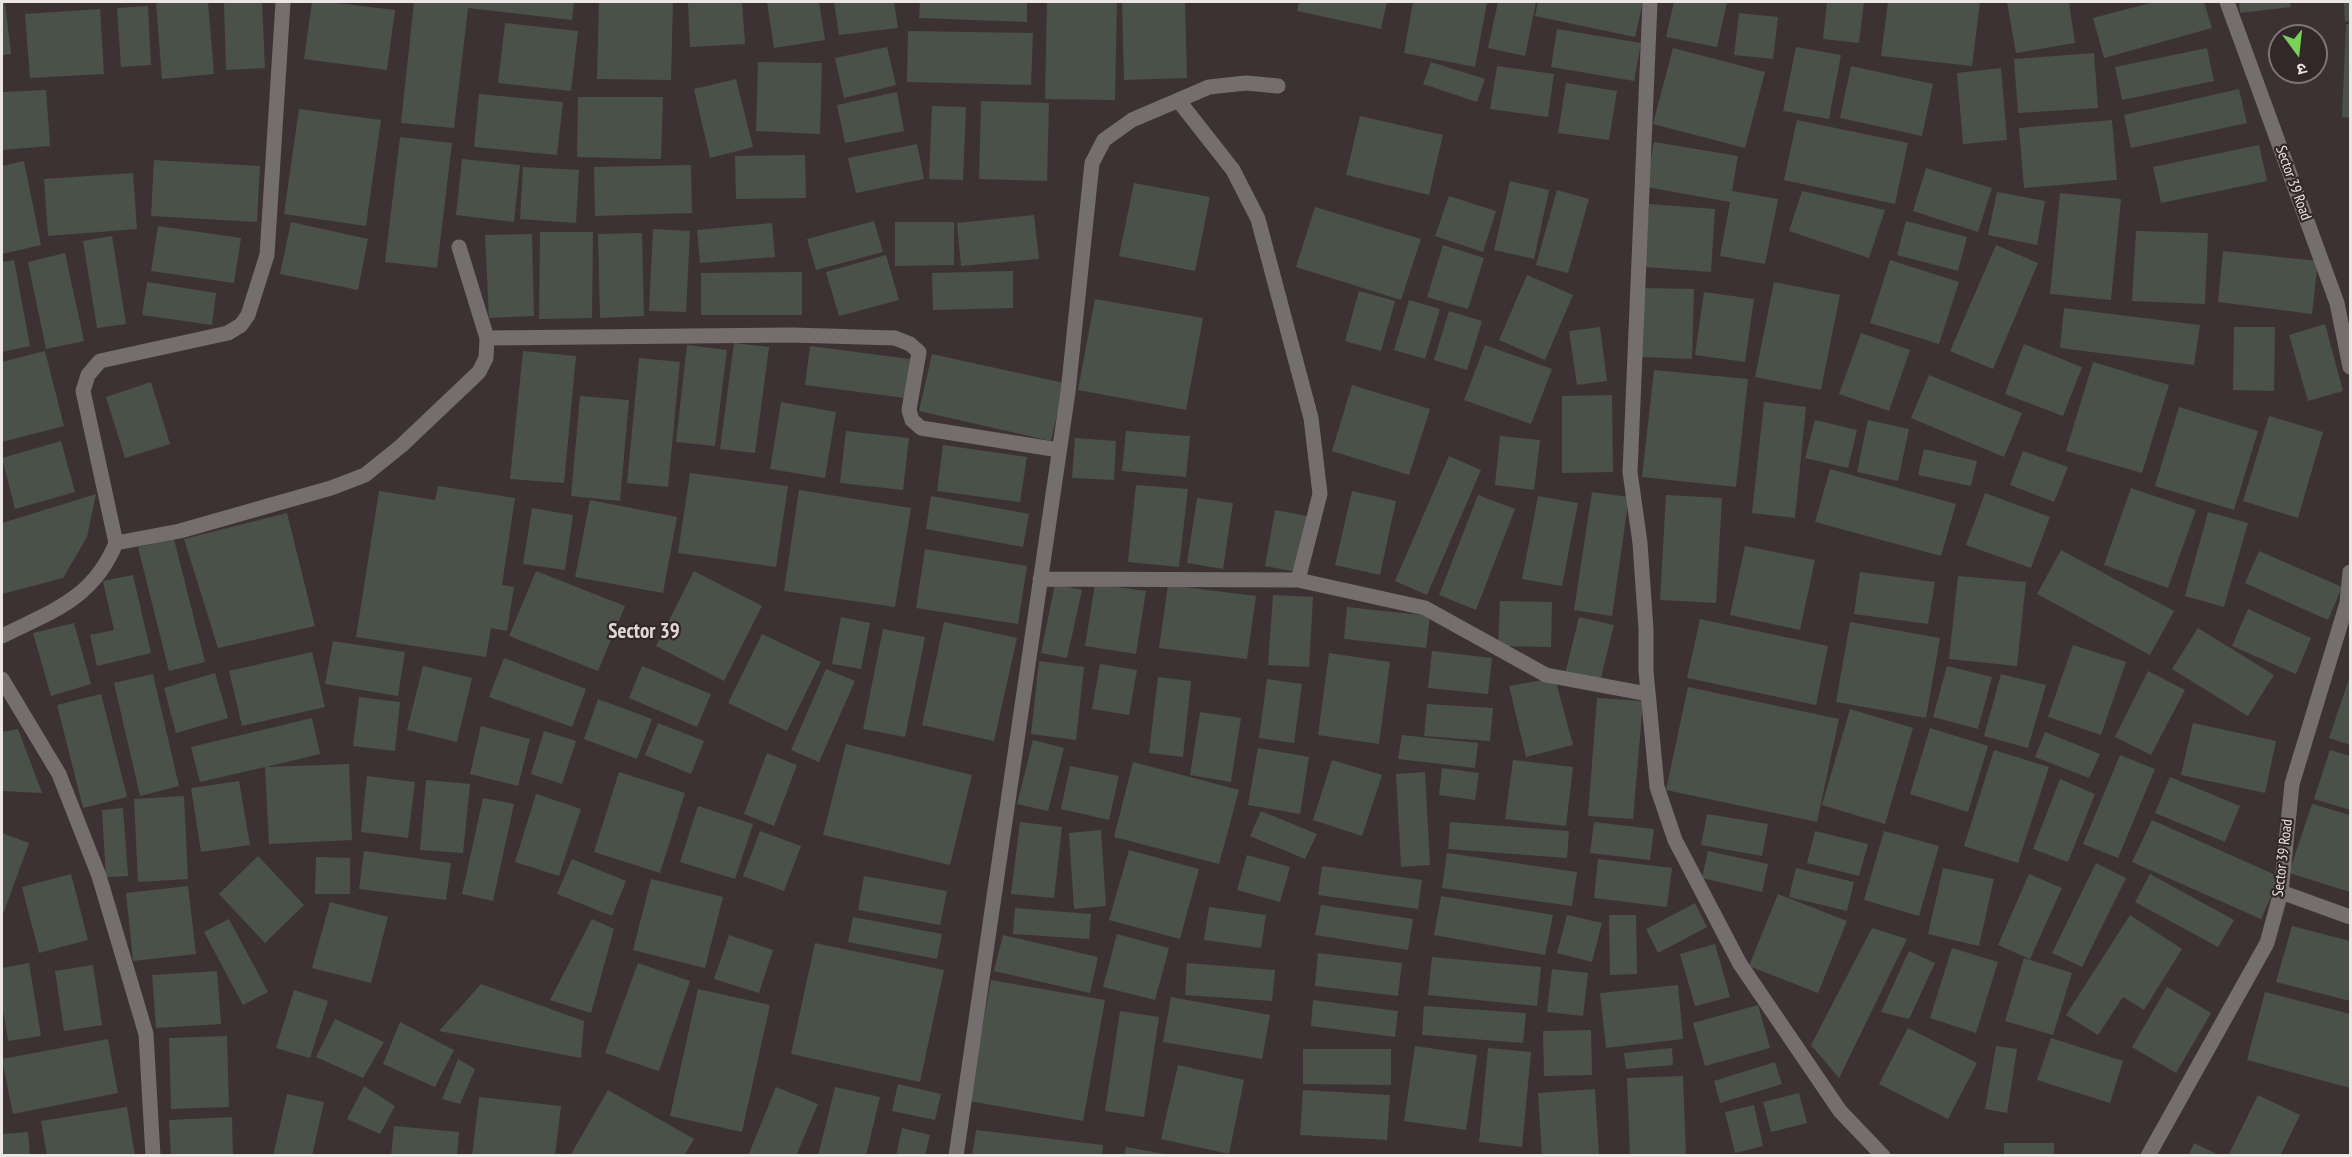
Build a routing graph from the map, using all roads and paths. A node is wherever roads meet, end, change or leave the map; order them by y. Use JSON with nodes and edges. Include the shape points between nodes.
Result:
{"nodes":[{"id":1,"x":283,"y":2,"type":"edge"},
{"id":2,"x":1650,"y":2,"type":"edge"},
{"id":3,"x":2227,"y":2,"type":"edge"},
{"id":4,"x":1278,"y":86,"type":"dead end"},
{"id":5,"x":1178,"y":100,"type":"junction"},
{"id":6,"x":459,"y":247,"type":"dead end"},
{"id":7,"x":487,"y":338,"type":"junction"},
{"id":8,"x":2350,"y":367,"type":"edge"},
{"id":9,"x":1059,"y":450,"type":"junction"},
{"id":10,"x":116,"y":543,"type":"junction"},
{"id":11,"x":2350,"y":572,"type":"edge"},
{"id":12,"x":1040,"y":579,"type":"junction"},
{"id":13,"x":1298,"y":580,"type":"junction"},
{"id":14,"x":2,"y":636,"type":"edge"},
{"id":15,"x":2,"y":679,"type":"edge"},
{"id":16,"x":1648,"y":694,"type":"junction"},
{"id":17,"x":2281,"y":892,"type":"junction"},
{"id":18,"x":2350,"y":917,"type":"edge"},
{"id":19,"x":153,"y":1155,"type":"edge"},
{"id":20,"x":956,"y":1155,"type":"edge"},
{"id":21,"x":1883,"y":1155,"type":"edge"},
{"id":22,"x":2148,"y":1155,"type":"edge"}],
"edges":[{"from":1,"to":10,"type":"street","via":[[267,255],[248,315],[228,333],[100,361],[88,375],[83,391]]},
{"from":2,"to":16,"type":"street","via":[[1630,472],[1640,543]]},
{"from":3,"to":8,"type":"street","name":"Sector 39 Road","via":[[2337,303]]},
{"from":4,"to":5,"type":"street","via":[[1246,83],[1209,87]]},
{"from":5,"to":9,"type":"street","via":[[1132,120],[1104,140],[1092,163]]},
{"from":5,"to":13,"type":"street","via":[[1233,170],[1258,219],[1311,418],[1320,494]]},
{"from":6,"to":7,"type":"street"},
{"from":7,"to":9,"type":"street","via":[[896,338],[919,352],[909,410],[912,420],[921,428]]},
{"from":7,"to":10,"type":"street","via":[[486,358],[479,372],[365,475],[180,531]]},
{"from":9,"to":12,"type":"street"},
{"from":10,"to":14,"type":"street","via":[[93,583],[71,601]]},
{"from":11,"to":17,"type":"street","name":"Sector 39 Road","via":[[2348,603],[2292,784]]},
{"from":12,"to":13,"type":"street"},
{"from":12,"to":20,"type":"street"},
{"from":13,"to":16,"type":"street","via":[[1425,608],[1546,675]]},
{"from":15,"to":19,"type":"street","via":[[58,774],[99,876],[146,1034]]},
{"from":16,"to":21,"type":"street","via":[[1658,787],[1675,840],[1740,964],[1840,1111]]},
{"from":17,"to":18,"type":"street"},
{"from":17,"to":22,"type":"street","name":"Sector 39 Road","via":[[2267,943]]}]}
